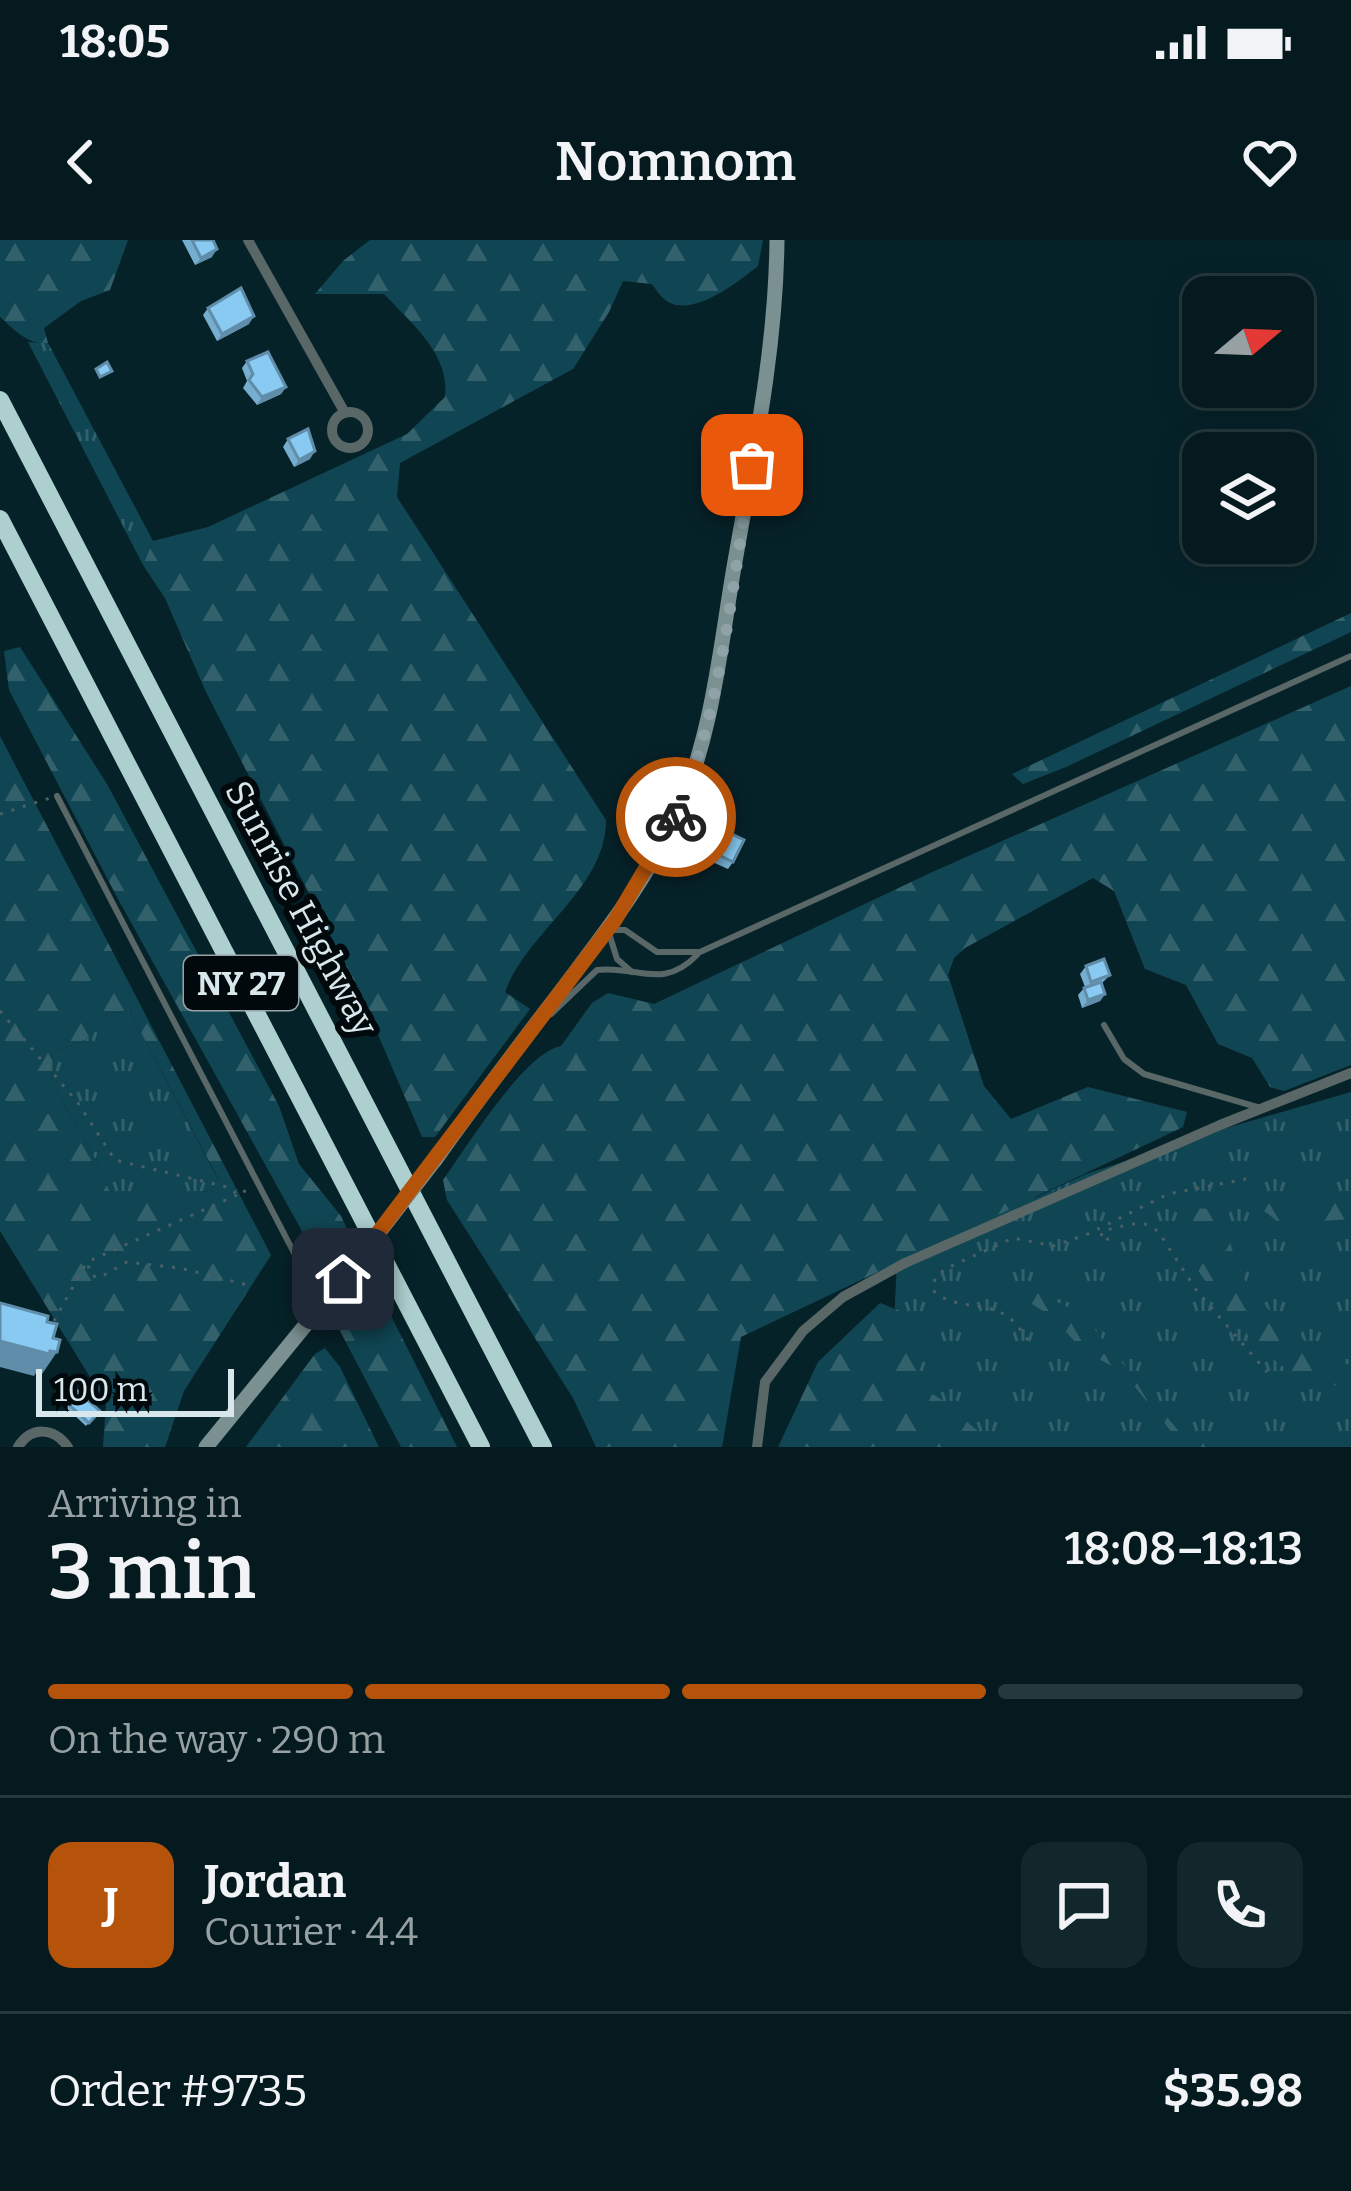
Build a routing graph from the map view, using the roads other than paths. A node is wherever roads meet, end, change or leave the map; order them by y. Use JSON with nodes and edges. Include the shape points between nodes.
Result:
{"nodes":[{"id":1,"x":248,"y":240,"type":"edge"},
{"id":2,"x":777,"y":240,"type":"edge"},
{"id":3,"x":0,"y":400,"type":"edge"},
{"id":4,"x":345,"y":413,"type":"dead end"},
{"id":5,"x":0,"y":519,"type":"edge"},
{"id":6,"x":1351,"y":656,"type":"edge"},
{"id":7,"x":57,"y":796,"type":"road end"},
{"id":8,"x":608,"y":930,"type":"junction"},
{"id":9,"x":700,"y":952,"type":"junction"},
{"id":10,"x":632,"y":972,"type":"junction"},
{"id":11,"x":536,"y":1023,"type":"junction"},
{"id":12,"x":1104,"y":1024,"type":"dead end"},
{"id":13,"x":1351,"y":1073,"type":"edge"},
{"id":14,"x":1264,"y":1109,"type":"junction"},
{"id":15,"x":322,"y":1306,"type":"junction"},
{"id":16,"x":18,"y":1447,"type":"edge"},
{"id":17,"x":68,"y":1447,"type":"edge"},
{"id":18,"x":206,"y":1447,"type":"edge"},
{"id":19,"x":481,"y":1447,"type":"edge"},
{"id":20,"x":543,"y":1447,"type":"edge"},
{"id":21,"x":757,"y":1447,"type":"edge"}],
"edges":[{"from":1,"to":4,"type":"street"},
{"from":2,"to":8,"type":"main road","via":[[758,430],[697,760],[665,839]]},
{"from":3,"to":20,"type":"highway","name":"Sunrise Highway","number":"NY 27"},
{"from":5,"to":19,"type":"highway","number":"NY 27"},
{"from":6,"to":9,"type":"lane"},
{"from":7,"to":15,"type":"lane"},
{"from":8,"to":9,"type":"lane","via":[[625,930],[657,952]]},
{"from":8,"to":10,"type":"lane","via":[[616,959]]},
{"from":8,"to":11,"type":"main road"},
{"from":9,"to":10,"type":"lane","via":[[662,976]]},
{"from":10,"to":11,"type":"lane","via":[[597,970]]},
{"from":11,"to":15,"type":"main road","bridge":true},
{"from":12,"to":14,"type":"lane","via":[[1124,1059],[1144,1074]]},
{"from":13,"to":14,"type":"street"},
{"from":14,"to":21,"type":"street","via":[[843,1297],[803,1331],[764,1382]]},
{"from":15,"to":18,"type":"main road"},
{"from":16,"to":17,"type":"street","via":[[41,1430]]}]}
